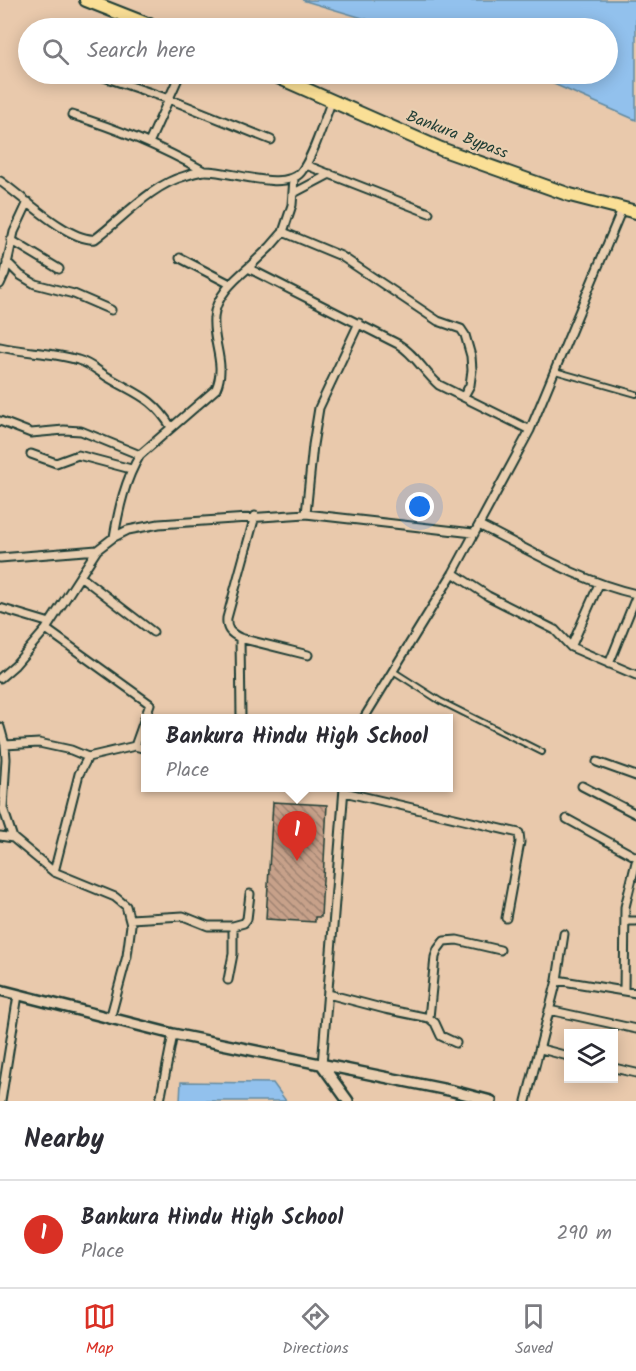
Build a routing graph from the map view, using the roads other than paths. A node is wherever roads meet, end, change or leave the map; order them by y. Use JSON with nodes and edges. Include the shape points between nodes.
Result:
{"nodes":[{"id":1,"x":86,"y":0,"type":"edge"},
{"id":2,"x":132,"y":18,"type":"edge"},
{"id":3,"x":125,"y":84,"type":"edge"},
{"id":4,"x":176,"y":84,"type":"edge"},
{"id":5,"x":294,"y":84,"type":"edge"},
{"id":6,"x":169,"y":99,"type":"junction"},
{"id":7,"x":332,"y":100,"type":"junction"},
{"id":8,"x":72,"y":115,"type":"dead end"},
{"id":9,"x":271,"y":140,"type":"dead end"},
{"id":10,"x":150,"y":142,"type":"junction"},
{"id":11,"x":306,"y":165,"type":"junction"},
{"id":12,"x":204,"y":171,"type":"junction"},
{"id":13,"x":330,"y":174,"type":"junction"},
{"id":14,"x":294,"y":178,"type":"junction"},
{"id":15,"x":0,"y":181,"type":"edge"},
{"id":16,"x":294,"y":193,"type":"junction"},
{"id":17,"x":28,"y":202,"type":"junction"},
{"id":18,"x":622,"y":209,"type":"junction"},
{"id":19,"x":636,"y":212,"type":"edge"},
{"id":20,"x":429,"y":213,"type":"dead end"},
{"id":21,"x":283,"y":232,"type":"junction"},
{"id":22,"x":11,"y":240,"type":"junction"},
{"id":23,"x":180,"y":258,"type":"dead end"},
{"id":24,"x":7,"y":262,"type":"junction"},
{"id":25,"x":248,"y":268,"type":"junction"},
{"id":26,"x":59,"y":269,"type":"dead end"},
{"id":27,"x":0,"y":284,"type":"edge"},
{"id":28,"x":230,"y":284,"type":"junction"},
{"id":29,"x":111,"y":310,"type":"dead end"},
{"id":30,"x":359,"y":323,"type":"junction"},
{"id":31,"x":0,"y":347,"type":"edge"},
{"id":32,"x":554,"y":370,"type":"junction"},
{"id":33,"x":636,"y":394,"type":"edge"},
{"id":34,"x":464,"y":396,"type":"junction"},
{"id":35,"x":0,"y":421,"type":"edge"},
{"id":36,"x":171,"y":427,"type":"junction"},
{"id":37,"x":530,"y":430,"type":"junction"},
{"id":38,"x":31,"y":454,"type":"dead end"},
{"id":39,"x":140,"y":455,"type":"junction"},
{"id":40,"x":131,"y":469,"type":"junction"},
{"id":41,"x":306,"y":514,"type":"junction"},
{"id":42,"x":255,"y":516,"type":"junction"},
{"id":43,"x":479,"y":525,"type":"junction"},
{"id":44,"x":473,"y":533,"type":"junction"},
{"id":45,"x":114,"y":537,"type":"junction"},
{"id":46,"x":97,"y":550,"type":"junction"},
{"id":47,"x":0,"y":558,"type":"edge"},
{"id":48,"x":453,"y":573,"type":"junction"},
{"id":49,"x":80,"y":576,"type":"junction"},
{"id":50,"x":599,"y":584,"type":"junction"},
{"id":51,"x":636,"y":596,"type":"edge"},
{"id":52,"x":0,"y":608,"type":"edge"},
{"id":53,"x":48,"y":626,"type":"junction"},
{"id":54,"x":153,"y":632,"type":"dead end"},
{"id":55,"x":240,"y":638,"type":"junction"},
{"id":56,"x":571,"y":647,"type":"junction"},
{"id":57,"x":308,"y":655,"type":"dead end"},
{"id":58,"x":609,"y":664,"type":"junction"},
{"id":59,"x":393,"y":671,"type":"junction"},
{"id":60,"x":636,"y":675,"type":"edge"},
{"id":61,"x":0,"y":678,"type":"edge"},
{"id":62,"x":146,"y":714,"type":"edge"},
{"id":63,"x":241,"y":714,"type":"edge"},
{"id":64,"x":366,"y":714,"type":"edge"},
{"id":65,"x":0,"y":726,"type":"edge"},
{"id":66,"x":141,"y":729,"type":"edge"},
{"id":67,"x":5,"y":745,"type":"junction"},
{"id":68,"x":135,"y":746,"type":"junction"},
{"id":69,"x":141,"y":748,"type":"edge"},
{"id":70,"x":542,"y":752,"type":"dead end"},
{"id":71,"x":87,"y":757,"type":"junction"},
{"id":72,"x":597,"y":762,"type":"dead end"},
{"id":73,"x":636,"y":776,"type":"edge"},
{"id":74,"x":582,"y":786,"type":"dead end"},
{"id":75,"x":344,"y":792,"type":"edge"},
{"id":76,"x":352,"y":792,"type":"edge"},
{"id":77,"x":1,"y":808,"type":"edge"},
{"id":78,"x":636,"y":814,"type":"edge"},
{"id":79,"x":567,"y":819,"type":"dead end"},
{"id":80,"x":0,"y":836,"type":"edge"},
{"id":81,"x":13,"y":838,"type":"junction"},
{"id":82,"x":636,"y":856,"type":"edge"},
{"id":83,"x":636,"y":862,"type":"edge"},
{"id":84,"x":54,"y":872,"type":"junction"},
{"id":85,"x":250,"y":894,"type":"dead end"},
{"id":86,"x":506,"y":918,"type":"dead end"},
{"id":87,"x":130,"y":919,"type":"junction"},
{"id":88,"x":625,"y":921,"type":"junction"},
{"id":89,"x":636,"y":921,"type":"edge"},
{"id":90,"x":233,"y":926,"type":"junction"},
{"id":91,"x":564,"y":934,"type":"dead end"},
{"id":92,"x":500,"y":951,"type":"dead end"},
{"id":93,"x":228,"y":980,"type":"dead end"},
{"id":94,"x":557,"y":980,"type":"junction"},
{"id":95,"x":0,"y":990,"type":"edge"},
{"id":96,"x":624,"y":991,"type":"junction"},
{"id":97,"x":636,"y":993,"type":"edge"},
{"id":98,"x":328,"y":994,"type":"junction"},
{"id":99,"x":18,"y":995,"type":"junction"},
{"id":100,"x":549,"y":1010,"type":"junction"},
{"id":101,"x":429,"y":1018,"type":"junction"},
{"id":102,"x":110,"y":1019,"type":"junction"},
{"id":103,"x":636,"y":1029,"type":"edge"},
{"id":104,"x":173,"y":1034,"type":"junction"},
{"id":105,"x":456,"y":1043,"type":"dead end"},
{"id":106,"x":541,"y":1049,"type":"junction"},
{"id":107,"x":564,"y":1055,"type":"edge"},
{"id":108,"x":322,"y":1065,"type":"junction"},
{"id":109,"x":618,"y":1069,"type":"edge"},
{"id":110,"x":636,"y":1073,"type":"edge"},
{"id":111,"x":1,"y":1101,"type":"edge"},
{"id":112,"x":160,"y":1101,"type":"edge"},
{"id":113,"x":348,"y":1101,"type":"edge"},
{"id":114,"x":491,"y":1101,"type":"edge"},
{"id":115,"x":526,"y":1101,"type":"edge"}],
"edges":[{"from":1,"to":2,"type":"highway"},
{"from":3,"to":6,"type":"street"},
{"from":4,"to":6,"type":"street"},
{"from":5,"to":7,"type":"highway","name":"Bankura Bypass"},
{"from":6,"to":9,"type":"street"},
{"from":6,"to":10,"type":"street"},
{"from":7,"to":11,"type":"street"},
{"from":7,"to":18,"type":"highway","name":"Bankura Bypass","via":[[452,153]]},
{"from":8,"to":10,"type":"street"},
{"from":10,"to":12,"type":"street"},
{"from":11,"to":13,"type":"street"},
{"from":11,"to":14,"type":"street"},
{"from":12,"to":14,"type":"street","via":[[253,178]]},
{"from":12,"to":17,"type":"street","via":[[161,187],[95,239],[81,238],[63,229]]},
{"from":13,"to":16,"type":"street"},
{"from":13,"to":20,"type":"street"},
{"from":14,"to":16,"type":"street"},
{"from":15,"to":17,"type":"street"},
{"from":16,"to":21,"type":"street"},
{"from":17,"to":22,"type":"street"},
{"from":18,"to":19,"type":"highway","name":"Bankura Bypass"},
{"from":18,"to":32,"type":"street"},
{"from":21,"to":25,"type":"street"},
{"from":21,"to":34,"type":"street","via":[[341,256],[438,321],[461,329],[472,370]]},
{"from":22,"to":24,"type":"street"},
{"from":22,"to":26,"type":"street"},
{"from":23,"to":28,"type":"street"},
{"from":24,"to":27,"type":"street"},
{"from":24,"to":29,"type":"street","via":[[35,284],[74,294]]},
{"from":25,"to":28,"type":"street"},
{"from":25,"to":30,"type":"street"},
{"from":28,"to":36,"type":"street","via":[[217,304],[214,318],[219,382],[210,396]]},
{"from":30,"to":34,"type":"street","via":[[406,349],[439,385]]},
{"from":30,"to":41,"type":"street","via":[[319,408]]},
{"from":31,"to":36,"type":"street","via":[[88,364],[145,397],[162,412]]},
{"from":32,"to":33,"type":"lane"},
{"from":32,"to":37,"type":"street"},
{"from":34,"to":37,"type":"street"},
{"from":35,"to":39,"type":"street","via":[[31,433],[81,431]]},
{"from":36,"to":39,"type":"street"},
{"from":37,"to":43,"type":"street"},
{"from":38,"to":40,"type":"street","via":[[56,463],[78,455]]},
{"from":39,"to":40,"type":"street"},
{"from":40,"to":45,"type":"street"},
{"from":41,"to":42,"type":"street"},
{"from":41,"to":44,"type":"street"},
{"from":42,"to":45,"type":"street","via":[[142,526]]},
{"from":42,"to":55,"type":"street","via":[[227,618],[228,629]]},
{"from":43,"to":44,"type":"street"},
{"from":43,"to":50,"type":"street"},
{"from":44,"to":48,"type":"street"},
{"from":45,"to":46,"type":"street"},
{"from":46,"to":47,"type":"street"},
{"from":46,"to":49,"type":"street"},
{"from":48,"to":56,"type":"street","via":[[488,596],[555,630]]},
{"from":48,"to":59,"type":"street"},
{"from":49,"to":53,"type":"street"},
{"from":49,"to":54,"type":"street"},
{"from":50,"to":51,"type":"street"},
{"from":50,"to":56,"type":"street"},
{"from":51,"to":58,"type":"street"},
{"from":52,"to":53,"type":"street"},
{"from":53,"to":61,"type":"street"},
{"from":53,"to":62,"type":"street","via":[[150,704]]},
{"from":55,"to":57,"type":"street"},
{"from":55,"to":63,"type":"street"},
{"from":56,"to":58,"type":"street"},
{"from":58,"to":60,"type":"street"},
{"from":59,"to":64,"type":"street"},
{"from":59,"to":70,"type":"lane","via":[[440,701]]},
{"from":65,"to":67,"type":"street"},
{"from":66,"to":68,"type":"street"},
{"from":67,"to":71,"type":"street","via":[[39,743]]},
{"from":67,"to":77,"type":"street"},
{"from":68,"to":69,"type":"street"},
{"from":68,"to":71,"type":"street"},
{"from":71,"to":84,"type":"street","via":[[79,774]]},
{"from":72,"to":73,"type":"street"},
{"from":74,"to":78,"type":"street"},
{"from":75,"to":98,"type":"street"},
{"from":76,"to":86,"type":"street","via":[[519,833]]},
{"from":77,"to":81,"type":"street"},
{"from":79,"to":82,"type":"street"},
{"from":80,"to":81,"type":"street"},
{"from":81,"to":84,"type":"street"},
{"from":83,"to":88,"type":"street","via":[[627,893]]},
{"from":84,"to":87,"type":"street","via":[[115,897],[126,906]]},
{"from":85,"to":90,"type":"street","via":[[247,919]]},
{"from":87,"to":90,"type":"street","via":[[174,915],[208,926]]},
{"from":87,"to":102,"type":"street","via":[[127,956]]},
{"from":88,"to":89,"type":"street"},
{"from":88,"to":96,"type":"street"},
{"from":90,"to":93,"type":"street"},
{"from":91,"to":94,"type":"street"},
{"from":92,"to":101,"type":"street","via":[[457,940],[444,941],[435,957]]},
{"from":94,"to":96,"type":"street"},
{"from":94,"to":100,"type":"street"},
{"from":95,"to":99,"type":"street"},
{"from":96,"to":97,"type":"street"},
{"from":98,"to":101,"type":"street"},
{"from":98,"to":108,"type":"street"},
{"from":99,"to":102,"type":"street"},
{"from":99,"to":111,"type":"street"},
{"from":100,"to":103,"type":"street"},
{"from":100,"to":106,"type":"street"},
{"from":101,"to":105,"type":"street","via":[[444,1039]]},
{"from":102,"to":104,"type":"street"},
{"from":104,"to":108,"type":"street"},
{"from":104,"to":112,"type":"street"},
{"from":106,"to":107,"type":"street"},
{"from":106,"to":115,"type":"street"},
{"from":108,"to":113,"type":"street"},
{"from":108,"to":114,"type":"street"},
{"from":109,"to":110,"type":"street"}]}
